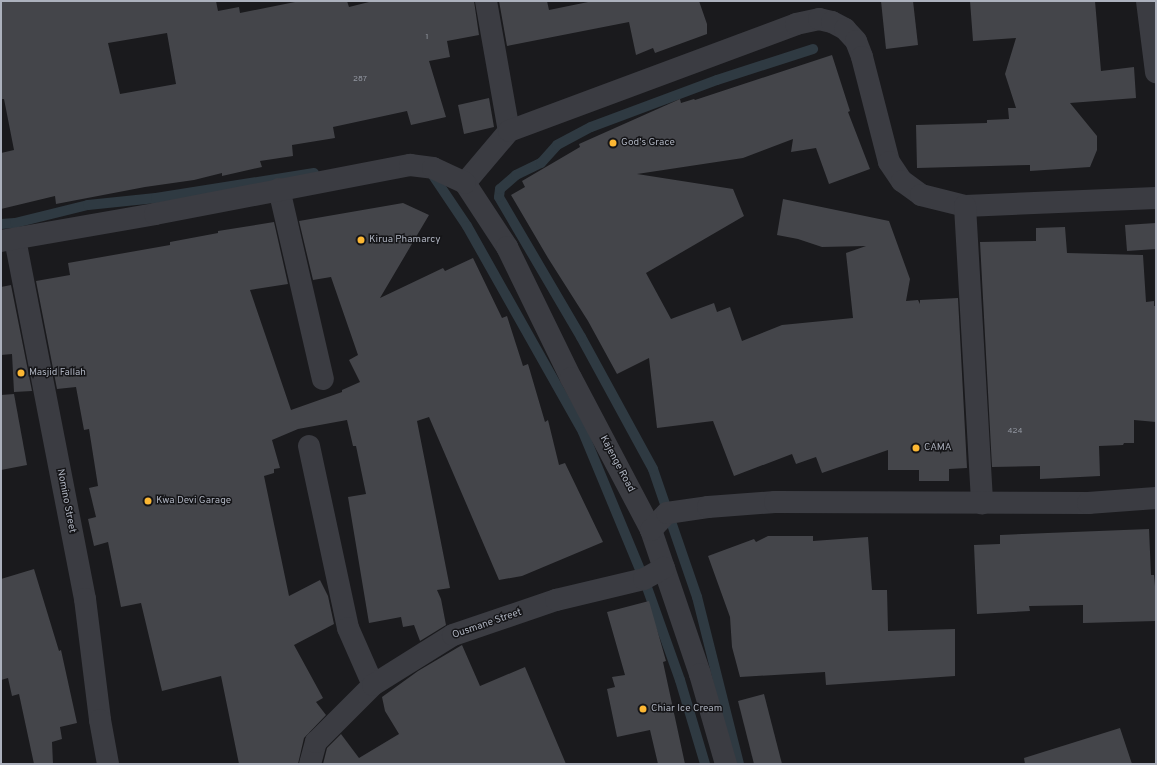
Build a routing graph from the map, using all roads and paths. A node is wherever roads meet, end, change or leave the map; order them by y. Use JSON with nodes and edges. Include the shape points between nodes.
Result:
{"nodes":[{"id":1,"x":486,"y":1,"type":"edge"},
{"id":2,"x":1147,"y":1,"type":"edge"},
{"id":3,"x":1156,"y":72,"type":"edge"},
{"id":4,"x":509,"y":131,"type":"junction"},
{"id":5,"x":465,"y":182,"type":"junction"},
{"id":6,"x":279,"y":189,"type":"junction"},
{"id":7,"x":1156,"y":198,"type":"edge"},
{"id":8,"x":964,"y":206,"type":"junction"},
{"id":9,"x":8,"y":240,"type":"edge"},
{"id":10,"x":323,"y":380,"type":"dead end"},
{"id":11,"x":309,"y":446,"type":"dead end"},
{"id":12,"x":1156,"y":498,"type":"edge"},
{"id":13,"x":982,"y":504,"type":"junction"},
{"id":14,"x":651,"y":530,"type":"junction"},
{"id":15,"x":664,"y":568,"type":"junction"},
{"id":16,"x":373,"y":685,"type":"junction"},
{"id":17,"x":108,"y":764,"type":"edge"},
{"id":18,"x":310,"y":764,"type":"edge"},
{"id":19,"x":726,"y":764,"type":"edge"}],
"edges":[{"from":1,"to":4,"type":"street"},
{"from":2,"to":3,"type":"street"},
{"from":4,"to":5,"type":"street"},
{"from":4,"to":8,"type":"street","via":[[796,24],[819,19],[845,29],[856,41],[889,162],[902,181],[921,195]]},
{"from":5,"to":6,"type":"street","via":[[433,168],[410,165]]},
{"from":5,"to":14,"type":"street","name":"Kajenge Road","via":[[507,247],[571,378]]},
{"from":6,"to":9,"type":"street"},
{"from":6,"to":10,"type":"street"},
{"from":7,"to":8,"type":"street"},
{"from":8,"to":13,"type":"street"},
{"from":9,"to":17,"type":"street","name":"Nomino Street","via":[[85,599]]},
{"from":11,"to":16,"type":"street","via":[[348,628]]},
{"from":12,"to":13,"type":"street","via":[[1088,503]]},
{"from":13,"to":14,"type":"street","via":[[775,502],[708,507],[667,513]]},
{"from":14,"to":15,"type":"street","name":"Kajenge Road"},
{"from":15,"to":16,"type":"street","name":"Ousmane Street","via":[[644,579],[556,600],[453,635]]},
{"from":15,"to":19,"type":"street","name":"Kajenge Road","via":[[700,674]]},
{"from":16,"to":18,"type":"street","name":"Ousmane Street","via":[[316,742]]}]}
